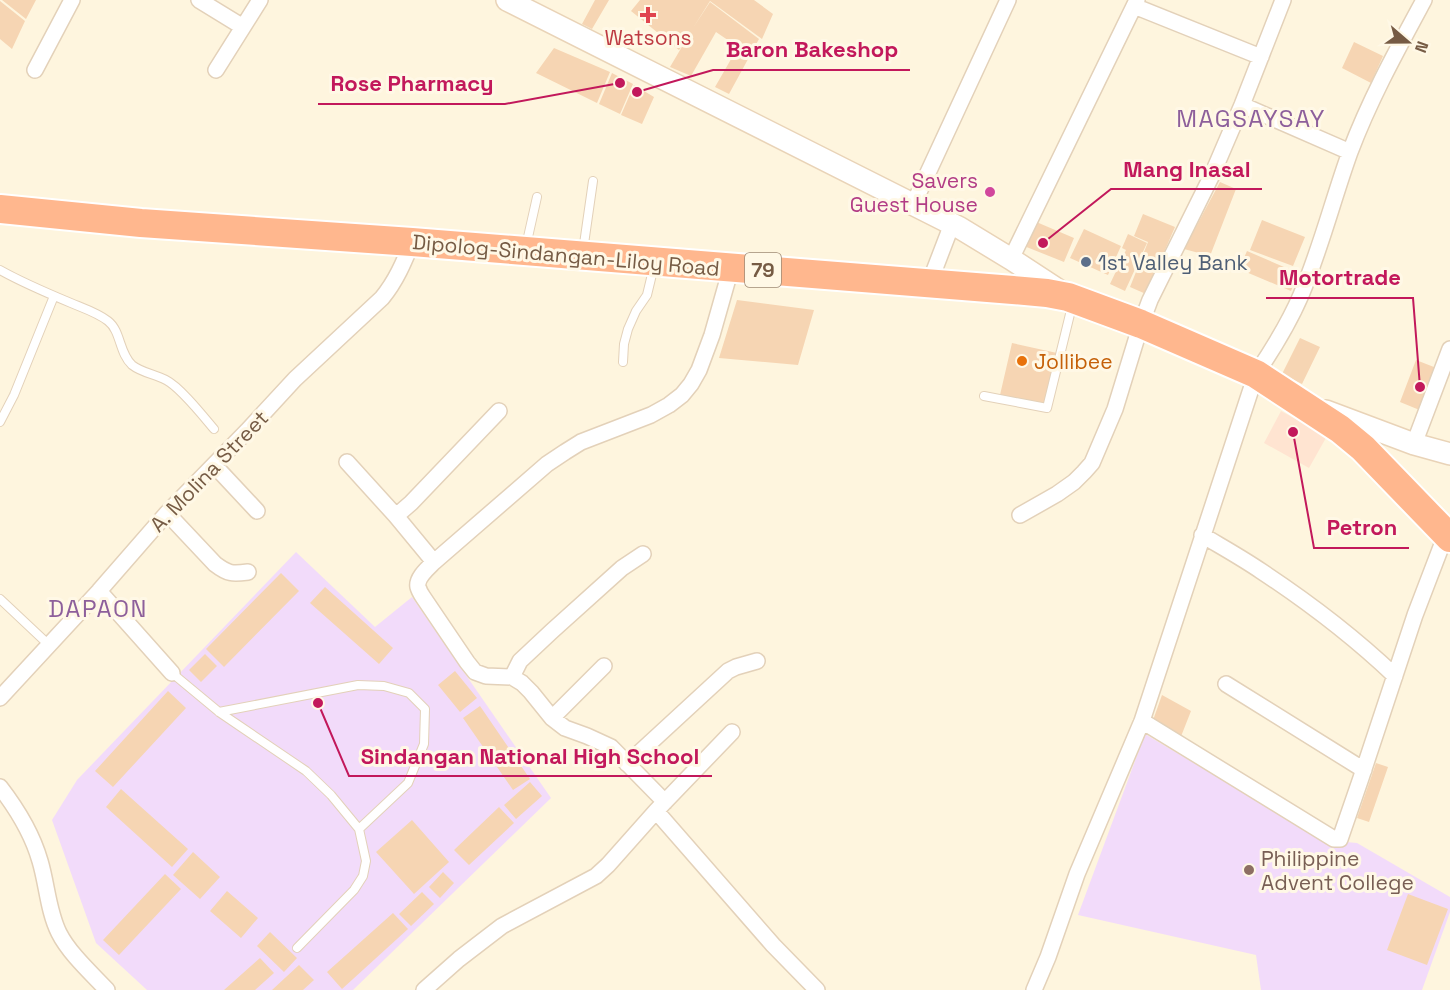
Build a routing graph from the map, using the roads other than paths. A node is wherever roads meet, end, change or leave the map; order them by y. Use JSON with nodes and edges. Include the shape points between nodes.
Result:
{"nodes":[{"id":1,"x":72,"y":0,"type":"edge"},
{"id":2,"x":199,"y":0,"type":"edge"},
{"id":3,"x":260,"y":0,"type":"edge"},
{"id":4,"x":507,"y":0,"type":"edge"},
{"id":5,"x":1008,"y":0,"type":"edge"},
{"id":6,"x":1283,"y":0,"type":"edge"},
{"id":7,"x":1424,"y":0,"type":"edge"},
{"id":8,"x":1135,"y":3,"type":"edge"},
{"id":9,"x":243,"y":27,"type":"junction"},
{"id":10,"x":1261,"y":57,"type":"junction"},
{"id":11,"x":36,"y":70,"type":"dead end"},
{"id":12,"x":216,"y":70,"type":"dead end"},
{"id":13,"x":1242,"y":105,"type":"junction"},
{"id":14,"x":1350,"y":152,"type":"junction"},
{"id":15,"x":593,"y":181,"type":"dead end"},
{"id":16,"x":537,"y":197,"type":"dead end"},
{"id":17,"x":913,"y":205,"type":"junction"},
{"id":18,"x":0,"y":209,"type":"edge"},
{"id":19,"x":952,"y":224,"type":"junction"},
{"id":20,"x":412,"y":242,"type":"junction"},
{"id":21,"x":524,"y":251,"type":"junction"},
{"id":22,"x":582,"y":256,"type":"junction"},
{"id":23,"x":1011,"y":259,"type":"junction"},
{"id":24,"x":655,"y":262,"type":"junction"},
{"id":25,"x":731,"y":268,"type":"junction"},
{"id":26,"x":0,"y":270,"type":"edge"},
{"id":27,"x":929,"y":284,"type":"junction"},
{"id":28,"x":54,"y":296,"type":"junction"},
{"id":29,"x":1071,"y":298,"type":"junction"},
{"id":30,"x":1141,"y":324,"type":"junction"},
{"id":31,"x":1450,"y":350,"type":"edge"},
{"id":32,"x":623,"y":362,"type":"dead end"},
{"id":33,"x":1256,"y":374,"type":"junction"},
{"id":34,"x":984,"y":396,"type":"dead end"},
{"id":35,"x":1300,"y":402,"type":"junction"},
{"id":36,"x":499,"y":411,"type":"dead end"},
{"id":37,"x":0,"y":422,"type":"edge"},
{"id":38,"x":214,"y":429,"type":"dead end"},
{"id":39,"x":1414,"y":444,"type":"junction"},
{"id":40,"x":1450,"y":454,"type":"edge"},
{"id":41,"x":347,"y":462,"type":"dead end"},
{"id":42,"x":214,"y":465,"type":"junction"},
{"id":43,"x":257,"y":511,"type":"dead end"},
{"id":44,"x":167,"y":513,"type":"junction"},
{"id":45,"x":1020,"y":514,"type":"dead end"},
{"id":46,"x":396,"y":516,"type":"junction"},
{"id":47,"x":1202,"y":535,"type":"junction"},
{"id":48,"x":1448,"y":536,"type":"edge"},
{"id":49,"x":643,"y":554,"type":"dead end"},
{"id":50,"x":434,"y":562,"type":"junction"},
{"id":51,"x":248,"y":572,"type":"dead end"},
{"id":52,"x":99,"y":591,"type":"junction"},
{"id":53,"x":0,"y":599,"type":"edge"},
{"id":54,"x":49,"y":645,"type":"junction"},
{"id":55,"x":757,"y":661,"type":"dead end"},
{"id":56,"x":604,"y":666,"type":"dead end"},
{"id":57,"x":172,"y":673,"type":"joint"},
{"id":58,"x":1395,"y":676,"type":"junction"},
{"id":59,"x":512,"y":677,"type":"junction"},
{"id":60,"x":1226,"y":684,"type":"dead end"},
{"id":61,"x":0,"y":698,"type":"edge"},
{"id":62,"x":219,"y":712,"type":"junction"},
{"id":63,"x":552,"y":718,"type":"junction"},
{"id":64,"x":1142,"y":721,"type":"junction"},
{"id":65,"x":732,"y":732,"type":"dead end"},
{"id":66,"x":627,"y":764,"type":"junction"},
{"id":67,"x":1364,"y":770,"type":"junction"},
{"id":68,"x":0,"y":787,"type":"edge"},
{"id":69,"x":661,"y":807,"type":"junction"},
{"id":70,"x":359,"y":829,"type":"junction"},
{"id":71,"x":297,"y":948,"type":"dead end"},
{"id":72,"x":107,"y":990,"type":"edge"},
{"id":73,"x":424,"y":990,"type":"edge"},
{"id":74,"x":817,"y":990,"type":"edge"},
{"id":75,"x":1034,"y":990,"type":"edge"}],
"edges":[{"from":1,"to":11,"type":"street"},
{"from":2,"to":9,"type":"street"},
{"from":3,"to":9,"type":"street"},
{"from":4,"to":17,"type":"street"},
{"from":5,"to":17,"type":"street"},
{"from":6,"to":10,"type":"street"},
{"from":7,"to":14,"type":"street","via":[[1384,74]]},
{"from":8,"to":10,"type":"street"},
{"from":8,"to":23,"type":"street"},
{"from":9,"to":12,"type":"street"},
{"from":10,"to":13,"type":"street"},
{"from":13,"to":14,"type":"street"},
{"from":13,"to":30,"type":"street"},
{"from":14,"to":33,"type":"street","via":[[1301,294],[1286,327]]},
{"from":15,"to":22,"type":"lane"},
{"from":16,"to":21,"type":"lane"},
{"from":17,"to":19,"type":"street"},
{"from":18,"to":20,"type":"highway","name":"Dipolog-Sindangan-Liloy Road","number":"79"},
{"from":19,"to":23,"type":"street"},
{"from":19,"to":27,"type":"street"},
{"from":20,"to":21,"type":"highway","name":"Dipolog-Sindangan-Liloy Road","number":"79"},
{"from":20,"to":42,"type":"street","name":"A. Molina Street","via":[[392,286],[382,298],[296,379]]},
{"from":21,"to":22,"type":"highway","name":"Dipolog-Sindangan-Liloy Road","number":"79"},
{"from":22,"to":24,"type":"highway","name":"Dipolog-Sindangan-Liloy Road","number":"79"},
{"from":23,"to":29,"type":"street"},
{"from":24,"to":25,"type":"highway","name":"Dipolog-Sindangan-Liloy Road","number":"79"},
{"from":24,"to":32,"type":"lane","via":[[647,295],[628,329]]},
{"from":25,"to":27,"type":"highway","name":"Dipolog-Sindangan-Liloy Road","number":"79"},
{"from":25,"to":50,"type":"street","via":[[702,361],[682,395],[651,415],[565,452]]},
{"from":26,"to":28,"type":"lane"},
{"from":27,"to":29,"type":"highway","name":"Dipolog-Sindangan-Liloy Road","number":"79"},
{"from":28,"to":37,"type":"lane"},
{"from":28,"to":38,"type":"lane","via":[[108,321],[132,364],[167,380]]},
{"from":29,"to":30,"type":"highway","name":"Dipolog-Sindangan-Liloy Road","number":"79"},
{"from":29,"to":34,"type":"lane","via":[[1047,408]]},
{"from":30,"to":33,"type":"highway","name":"Dipolog-Sindangan-Liloy Road","number":"79"},
{"from":30,"to":45,"type":"street","via":[[1092,463],[1074,482]]},
{"from":31,"to":39,"type":"street"},
{"from":33,"to":35,"type":"highway","name":"Dipolog-Sindangan-Liloy Road","number":"79"},
{"from":33,"to":47,"type":"street"},
{"from":35,"to":39,"type":"street"},
{"from":35,"to":48,"type":"highway","name":"Dipolog-Sindangan-Liloy Road","number":"79","via":[[1363,448]]},
{"from":36,"to":46,"type":"street"},
{"from":39,"to":40,"type":"street"},
{"from":41,"to":46,"type":"street"},
{"from":42,"to":43,"type":"street"},
{"from":42,"to":44,"type":"street","name":"A. Molina Street"},
{"from":44,"to":51,"type":"street","via":[[222,570]]},
{"from":44,"to":52,"type":"street","name":"A. Molina Street"},
{"from":46,"to":50,"type":"street"},
{"from":47,"to":58,"type":"street","via":[[1311,607]]},
{"from":47,"to":64,"type":"street"},
{"from":48,"to":58,"type":"street"},
{"from":49,"to":59,"type":"street","via":[[622,568],[520,661]]},
{"from":50,"to":59,"type":"street","via":[[418,586],[467,662],[475,672],[486,676]]},
{"from":52,"to":54,"type":"street","name":"A. Molina Street"},
{"from":52,"to":57,"type":"street"},
{"from":53,"to":54,"type":"lane"},
{"from":54,"to":61,"type":"street","name":"A. Molina Street"},
{"from":55,"to":66,"type":"street","via":[[728,671]]},
{"from":56,"to":63,"type":"street"},
{"from":57,"to":62,"type":"lane"},
{"from":58,"to":67,"type":"street"},
{"from":59,"to":63,"type":"street","via":[[531,692]]},
{"from":60,"to":67,"type":"street"},
{"from":62,"to":70,"type":"lane","via":[[306,771]]},
{"from":62,"to":70,"type":"lane","via":[[358,685],[384,686],[409,693],[425,709],[424,744],[408,783]]},
{"from":63,"to":66,"type":"street","via":[[565,728],[611,747]]},
{"from":64,"to":67,"type":"street","via":[[1337,840],[1343,833]]},
{"from":64,"to":75,"type":"street","via":[[1077,874]]},
{"from":65,"to":69,"type":"street"},
{"from":66,"to":69,"type":"street"},
{"from":68,"to":72,"type":"street","via":[[33,840],[59,933]]},
{"from":69,"to":73,"type":"street","via":[[596,876],[502,926]]},
{"from":69,"to":74,"type":"street","via":[[773,945]]},
{"from":70,"to":71,"type":"lane","via":[[366,861],[363,876]]}]}
